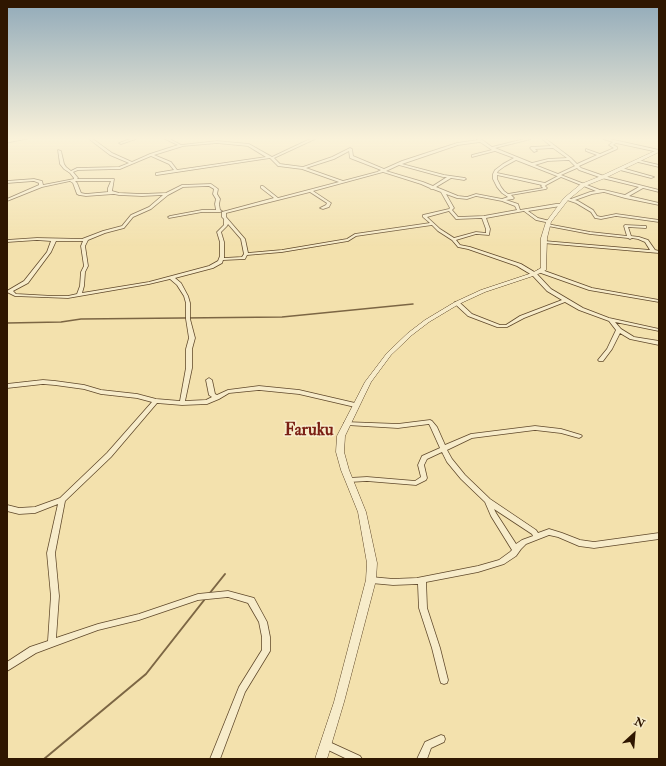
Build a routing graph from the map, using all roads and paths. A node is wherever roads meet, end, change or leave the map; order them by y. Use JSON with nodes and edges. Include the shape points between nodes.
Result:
{"nodes":[{"id":1,"x":495,"y":174,"type":"edge"},
{"id":2,"x":73,"y":175,"type":"edge"},
{"id":3,"x":323,"y":175,"type":"edge"},
{"id":4,"x":370,"y":175,"type":"edge"},
{"id":5,"x":395,"y":175,"type":"edge"},
{"id":6,"x":441,"y":175,"type":"edge"},
{"id":7,"x":499,"y":175,"type":"edge"},
{"id":8,"x":560,"y":175,"type":"joint"},
{"id":9,"x":598,"y":175,"type":"edge"},
{"id":10,"x":608,"y":175,"type":"edge"},
{"id":11,"x":643,"y":175,"type":"edge"},
{"id":12,"x":450,"y":177,"type":"junction"},
{"id":13,"x":603,"y":177,"type":"junction"},
{"id":14,"x":652,"y":177,"type":"dead end"},
{"id":15,"x":464,"y":179,"type":"dead end"},
{"id":16,"x":73,"y":180,"type":"junction"},
{"id":17,"x":7,"y":182,"type":"edge"},
{"id":18,"x":345,"y":182,"type":"junction"},
{"id":19,"x":545,"y":184,"type":"junction"},
{"id":20,"x":584,"y":185,"type":"junction"},
{"id":21,"x":41,"y":186,"type":"junction"},
{"id":22,"x":262,"y":187,"type":"dead end"},
{"id":23,"x":642,"y":187,"type":"junction"},
{"id":24,"x":432,"y":188,"type":"junction"},
{"id":25,"x":311,"y":191,"type":"junction"},
{"id":26,"x":599,"y":191,"type":"junction"},
{"id":27,"x":659,"y":191,"type":"edge"},
{"id":28,"x":443,"y":192,"type":"junction"},
{"id":29,"x":113,"y":193,"type":"junction"},
{"id":30,"x":167,"y":194,"type":"junction"},
{"id":31,"x":510,"y":197,"type":"junction"},
{"id":32,"x":625,"y":197,"type":"junction"},
{"id":33,"x":277,"y":199,"type":"junction"},
{"id":34,"x":500,"y":199,"type":"junction"},
{"id":35,"x":7,"y":200,"type":"edge"},
{"id":36,"x":566,"y":202,"type":"junction"},
{"id":37,"x":659,"y":204,"type":"edge"},
{"id":38,"x":517,"y":205,"type":"junction"},
{"id":39,"x":322,"y":208,"type":"dead end"},
{"id":40,"x":218,"y":210,"type":"junction"},
{"id":41,"x":450,"y":210,"type":"junction"},
{"id":42,"x":525,"y":210,"type":"junction"},
{"id":43,"x":520,"y":211,"type":"junction"},
{"id":44,"x":224,"y":212,"type":"junction"},
{"id":45,"x":170,"y":217,"type":"dead end"},
{"id":46,"x":484,"y":217,"type":"junction"},
{"id":47,"x":226,"y":219,"type":"junction"},
{"id":48,"x":659,"y":221,"type":"edge"},
{"id":49,"x":433,"y":224,"type":"junction"},
{"id":50,"x":549,"y":224,"type":"junction"},
{"id":51,"x":645,"y":227,"type":"dead end"},
{"id":52,"x":630,"y":238,"type":"junction"},
{"id":53,"x":86,"y":239,"type":"junction"},
{"id":54,"x":453,"y":239,"type":"junction"},
{"id":55,"x":54,"y":240,"type":"junction"},
{"id":56,"x":7,"y":241,"type":"edge"},
{"id":57,"x":544,"y":242,"type":"junction"},
{"id":58,"x":653,"y":251,"type":"junction"},
{"id":59,"x":659,"y":252,"type":"edge"},
{"id":60,"x":246,"y":254,"type":"junction"},
{"id":61,"x":221,"y":259,"type":"junction"},
{"id":62,"x":537,"y":273,"type":"junction"},
{"id":63,"x":171,"y":277,"type":"junction"},
{"id":64,"x":9,"y":292,"type":"edge"},
{"id":65,"x":79,"y":295,"type":"junction"},
{"id":66,"x":565,"y":300,"type":"junction"},
{"id":67,"x":659,"y":301,"type":"edge"},
{"id":68,"x":457,"y":303,"type":"junction"},
{"id":69,"x":611,"y":320,"type":"junction"},
{"id":70,"x":619,"y":330,"type":"junction"},
{"id":71,"x":659,"y":330,"type":"edge"},
{"id":72,"x":659,"y":343,"type":"edge"},
{"id":73,"x":601,"y":360,"type":"dead end"},
{"id":74,"x":209,"y":380,"type":"dead end"},
{"id":75,"x":7,"y":386,"type":"edge"},
{"id":76,"x":217,"y":398,"type":"junction"},
{"id":77,"x":156,"y":401,"type":"junction"},
{"id":78,"x":182,"y":403,"type":"junction"},
{"id":79,"x":355,"y":405,"type":"junction"},
{"id":80,"x":347,"y":423,"type":"junction"},
{"id":81,"x":579,"y":436,"type":"dead end"},
{"id":82,"x":444,"y":449,"type":"junction"},
{"id":83,"x":349,"y":480,"type":"junction"},
{"id":84,"x":62,"y":500,"type":"junction"},
{"id":85,"x":488,"y":501,"type":"junction"},
{"id":86,"x":7,"y":508,"type":"edge"},
{"id":87,"x":659,"y":536,"type":"edge"},
{"id":88,"x":537,"y":537,"type":"junction"},
{"id":89,"x":516,"y":550,"type":"junction"},
{"id":90,"x":371,"y":580,"type":"junction"},
{"id":91,"x":422,"y":580,"type":"junction"},
{"id":92,"x":52,"y":643,"type":"junction"},
{"id":93,"x":7,"y":667,"type":"edge"},
{"id":94,"x":444,"y":680,"type":"dead end"},
{"id":95,"x":440,"y":738,"type":"dead end"},
{"id":96,"x":325,"y":744,"type":"junction"},
{"id":97,"x":216,"y":759,"type":"edge"},
{"id":98,"x":321,"y":759,"type":"edge"},
{"id":99,"x":357,"y":759,"type":"edge"},
{"id":100,"x":422,"y":759,"type":"edge"}],
"edges":[{"from":1,"to":31,"type":"street","via":[[499,187]]},
{"from":2,"to":16,"type":"street","via":[[76,178]]},
{"from":3,"to":18,"type":"street"},
{"from":4,"to":18,"type":"street"},
{"from":5,"to":24,"type":"street"},
{"from":6,"to":12,"type":"street"},
{"from":7,"to":19,"type":"street"},
{"from":8,"to":19,"type":"street"},
{"from":8,"to":20,"type":"street"},
{"from":9,"to":13,"type":"street"},
{"from":10,"to":13,"type":"street"},
{"from":11,"to":14,"type":"street"},
{"from":12,"to":15,"type":"street"},
{"from":12,"to":24,"type":"street"},
{"from":13,"to":20,"type":"street"},
{"from":13,"to":23,"type":"street"},
{"from":16,"to":21,"type":"street"},
{"from":16,"to":29,"type":"street","via":[[80,194]]},
{"from":16,"to":29,"type":"street","via":[[113,180],[110,188],[110,192]]},
{"from":17,"to":21,"type":"street","via":[[34,180],[41,182]]},
{"from":18,"to":25,"type":"street"},
{"from":19,"to":31,"type":"street","via":[[545,188],[510,194]]},
{"from":20,"to":26,"type":"street"},
{"from":20,"to":36,"type":"street"},
{"from":21,"to":35,"type":"street"},
{"from":22,"to":33,"type":"street"},
{"from":23,"to":27,"type":"street"},
{"from":23,"to":32,"type":"street"},
{"from":24,"to":28,"type":"street"},
{"from":25,"to":33,"type":"street"},
{"from":25,"to":39,"type":"street","via":[[329,204]]},
{"from":26,"to":32,"type":"street"},
{"from":26,"to":36,"type":"street"},
{"from":28,"to":34,"type":"street","via":[[462,198],[476,195]]},
{"from":28,"to":41,"type":"street","via":[[452,208]]},
{"from":29,"to":30,"type":"street"},
{"from":30,"to":40,"type":"street","via":[[182,186],[212,185],[216,189]]},
{"from":30,"to":53,"type":"street","via":[[150,208],[132,216],[123,227]]},
{"from":31,"to":34,"type":"street"},
{"from":31,"to":38,"type":"street"},
{"from":32,"to":37,"type":"street"},
{"from":33,"to":44,"type":"street"},
{"from":34,"to":38,"type":"street"},
{"from":36,"to":42,"type":"street"},
{"from":36,"to":48,"type":"street","via":[[592,211],[601,218],[616,215]]},
{"from":36,"to":50,"type":"street"},
{"from":38,"to":43,"type":"street"},
{"from":40,"to":44,"type":"street"},
{"from":40,"to":45,"type":"street"},
{"from":41,"to":46,"type":"street","via":[[457,218]]},
{"from":41,"to":49,"type":"street","via":[[424,216]]},
{"from":42,"to":43,"type":"street"},
{"from":42,"to":50,"type":"street"},
{"from":43,"to":46,"type":"street"},
{"from":44,"to":47,"type":"street"},
{"from":46,"to":54,"type":"street","via":[[488,234],[476,233]]},
{"from":47,"to":60,"type":"street","via":[[243,239]]},
{"from":47,"to":61,"type":"street","via":[[226,225],[219,232],[222,242]]},
{"from":49,"to":54,"type":"street"},
{"from":49,"to":60,"type":"street","via":[[355,235],[348,240],[282,251]]},
{"from":50,"to":52,"type":"street","via":[[568,230]]},
{"from":50,"to":57,"type":"street"},
{"from":51,"to":52,"type":"street","via":[[626,226]]},
{"from":52,"to":58,"type":"street","via":[[647,241]]},
{"from":53,"to":55,"type":"street"},
{"from":53,"to":65,"type":"street","via":[[83,246],[86,266]]},
{"from":54,"to":62,"type":"street","via":[[459,246]]},
{"from":55,"to":56,"type":"street","via":[[47,238]]},
{"from":55,"to":64,"type":"street","via":[[37,270],[26,282]]},
{"from":57,"to":58,"type":"street"},
{"from":57,"to":62,"type":"street","via":[[544,269]]},
{"from":58,"to":59,"type":"street"},
{"from":60,"to":61,"type":"street","via":[[243,258]]},
{"from":61,"to":63,"type":"street","via":[[211,267]]},
{"from":62,"to":66,"type":"street","via":[[549,290]]},
{"from":62,"to":67,"type":"street","via":[[591,289]]},
{"from":62,"to":68,"type":"street","via":[[483,291]]},
{"from":63,"to":65,"type":"street"},
{"from":63,"to":78,"type":"street","via":[[186,296],[192,338]]},
{"from":64,"to":65,"type":"street","via":[[15,295],[52,297]]},
{"from":66,"to":68,"type":"street","via":[[522,317],[507,326],[499,326],[470,315]]},
{"from":66,"to":69,"type":"street"},
{"from":68,"to":79,"type":"street","via":[[427,321],[389,354]]},
{"from":69,"to":70,"type":"street"},
{"from":69,"to":71,"type":"street"},
{"from":70,"to":72,"type":"street","via":[[632,338]]},
{"from":70,"to":73,"type":"street"},
{"from":74,"to":76,"type":"street","via":[[212,395]]},
{"from":75,"to":77,"type":"street","via":[[55,383]]},
{"from":76,"to":78,"type":"street","via":[[199,403]]},
{"from":76,"to":79,"type":"street","via":[[228,392],[258,388],[299,392]]},
{"from":77,"to":78,"type":"street"},
{"from":77,"to":84,"type":"street","via":[[109,455]]},
{"from":79,"to":80,"type":"street"},
{"from":80,"to":82,"type":"street","via":[[398,426],[430,422]]},
{"from":80,"to":83,"type":"street","via":[[341,436],[340,452]]},
{"from":81,"to":82,"type":"street","via":[[535,428],[471,436]]},
{"from":82,"to":83,"type":"street","via":[[424,458],[421,465],[424,478],[416,483]]},
{"from":82,"to":85,"type":"street","via":[[449,460],[463,477]]},
{"from":83,"to":90,"type":"street","via":[[362,512],[372,563]]},
{"from":84,"to":86,"type":"street","via":[[35,510]]},
{"from":84,"to":92,"type":"street","via":[[51,553],[55,596]]},
{"from":85,"to":88,"type":"street","via":[[534,532]]},
{"from":85,"to":89,"type":"street","via":[[493,514]]},
{"from":87,"to":88,"type":"street","via":[[594,544],[579,543],[549,532]]},
{"from":88,"to":89,"type":"street","via":[[524,542]]},
{"from":89,"to":91,"type":"street","via":[[507,559],[478,569]]},
{"from":90,"to":91,"type":"street"},
{"from":90,"to":96,"type":"street","via":[[339,702]]},
{"from":91,"to":94,"type":"street","via":[[423,608]]},
{"from":92,"to":93,"type":"street","via":[[33,650]]},
{"from":92,"to":97,"type":"street","via":[[198,597],[228,594],[251,600],[263,622],[266,651],[242,690]]},
{"from":95,"to":100,"type":"street","via":[[428,745]]},
{"from":96,"to":98,"type":"street"},
{"from":96,"to":99,"type":"street"}]}
